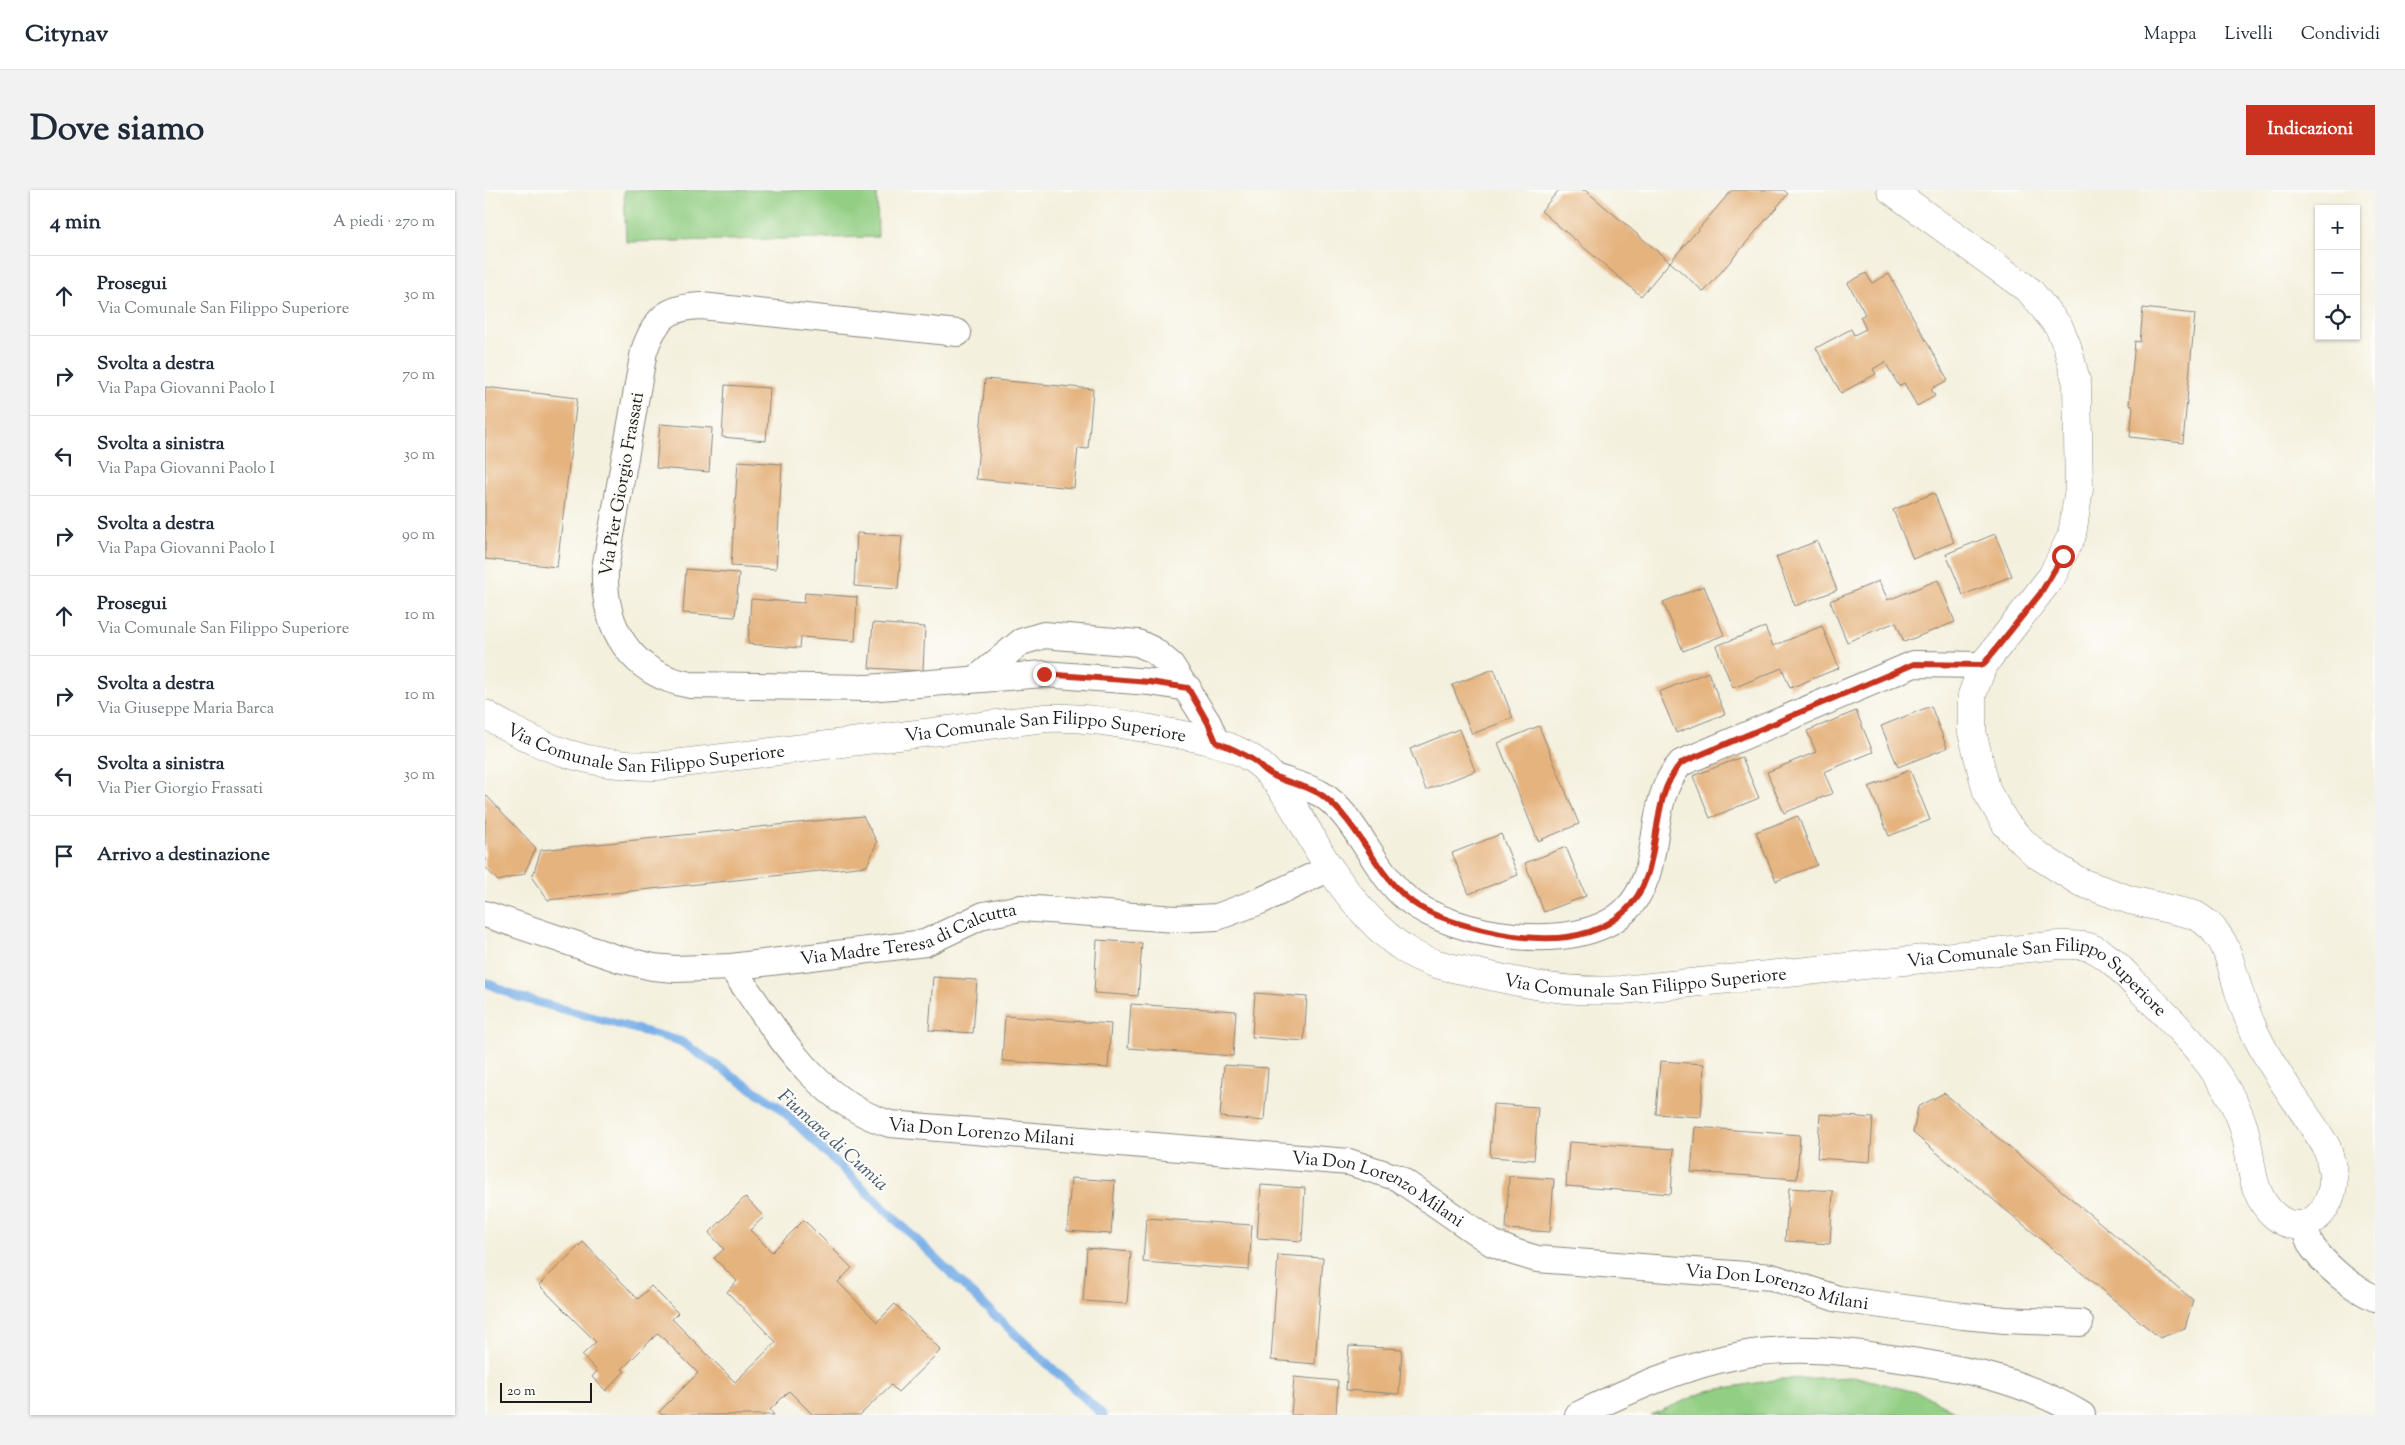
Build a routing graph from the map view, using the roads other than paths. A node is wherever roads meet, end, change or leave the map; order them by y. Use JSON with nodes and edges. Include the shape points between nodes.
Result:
{"nodes":[{"id":1,"x":1891,"y":190,"type":"edge"},
{"id":2,"x":957,"y":333,"type":"dead end"},
{"id":3,"x":1983,"y":665,"type":"junction"},
{"id":4,"x":975,"y":679,"type":"junction"},
{"id":5,"x":1188,"y":688,"type":"junction"},
{"id":6,"x":485,"y":714,"type":"edge"},
{"id":7,"x":1216,"y":742,"type":"junction"},
{"id":8,"x":1272,"y":776,"type":"junction"},
{"id":9,"x":1330,"y":868,"type":"junction"},
{"id":10,"x":485,"y":914,"type":"edge"},
{"id":11,"x":731,"y":967,"type":"junction"},
{"id":12,"x":2303,"y":1226,"type":"junction"},
{"id":13,"x":2375,"y":1298,"type":"edge"},
{"id":14,"x":2079,"y":1323,"type":"dead end"},
{"id":15,"x":1578,"y":1415,"type":"edge"},
{"id":16,"x":2082,"y":1415,"type":"edge"}],
"edges":[{"from":1,"to":3,"type":"street","via":[[2030,291],[2059,327],[2073,365],[2078,402],[2079,489],[2072,535],[2052,576]]},
{"from":2,"to":4,"type":"street","name":"Via Pier Giorgio Frassati","via":[[701,306],[685,306],[660,319],[650,333],[644,351],[605,568],[604,590],[608,610],[625,648],[653,673],[670,682],[835,689]]},
{"from":3,"to":8,"type":"street","via":[[1914,664],[1681,763],[1665,786],[1651,863],[1636,898],[1624,912],[1607,923],[1554,938],[1510,936],[1423,909],[1407,899],[1393,884],[1351,825],[1321,794]]},
{"from":3,"to":12,"type":"street","via":[[1972,695],[1972,732],[1987,792],[2006,824],[2036,854],[2081,882],[2130,900],[2195,915],[2208,922],[2219,936],[2251,1026],[2327,1148],[2333,1166],[2330,1198],[2324,1210]]},
{"from":4,"to":5,"type":"street","name":"Via Pier Giorgio Frassati","via":[[1044,674]]},
{"from":4,"to":5,"type":"street","via":[[1021,642],[1044,635],[1138,643],[1171,665]]},
{"from":5,"to":7,"type":"street"},
{"from":6,"to":7,"type":"street","name":"Via Comunale San Filippo Superiore","via":[[529,740],[567,755],[626,767],[657,766],[1045,718],[1098,719]]},
{"from":7,"to":8,"type":"street","name":"Via Comunale San Filippo Superiore","via":[[1255,760]]},
{"from":8,"to":9,"type":"street","name":"Via Comunale San Filippo Superiore"},
{"from":9,"to":11,"type":"street","name":"Via Madre Teresa di Calcutta","via":[[1217,917],[1176,919],[1021,908],[984,915],[925,943]]},
{"from":9,"to":12,"type":"street","name":"Via Comunale San Filippo Superiore","via":[[1388,937],[1425,961],[1570,991],[1622,990],[2059,945],[2089,947],[2116,965],[2212,1067],[2242,1121],[2259,1194],[2275,1216],[2290,1225]]},
{"from":10,"to":11,"type":"street","name":"Via Madre Teresa di Calcutta","via":[[653,967]]},
{"from":11,"to":14,"type":"street","name":"Via Don Lorenzo Milani","via":[[786,1045],[816,1080],[851,1108],[889,1124],[1349,1162],[1398,1178],[1492,1243],[1537,1259],[1772,1277],[1838,1299],[1971,1317]]},
{"from":12,"to":13,"type":"street","via":[[2312,1247],[2328,1264],[2365,1294]]},
{"from":15,"to":16,"type":"street","via":[[1643,1384],[1710,1362],[1742,1355],[1797,1350],[1844,1351],[1965,1369],[2026,1388]]}]}
